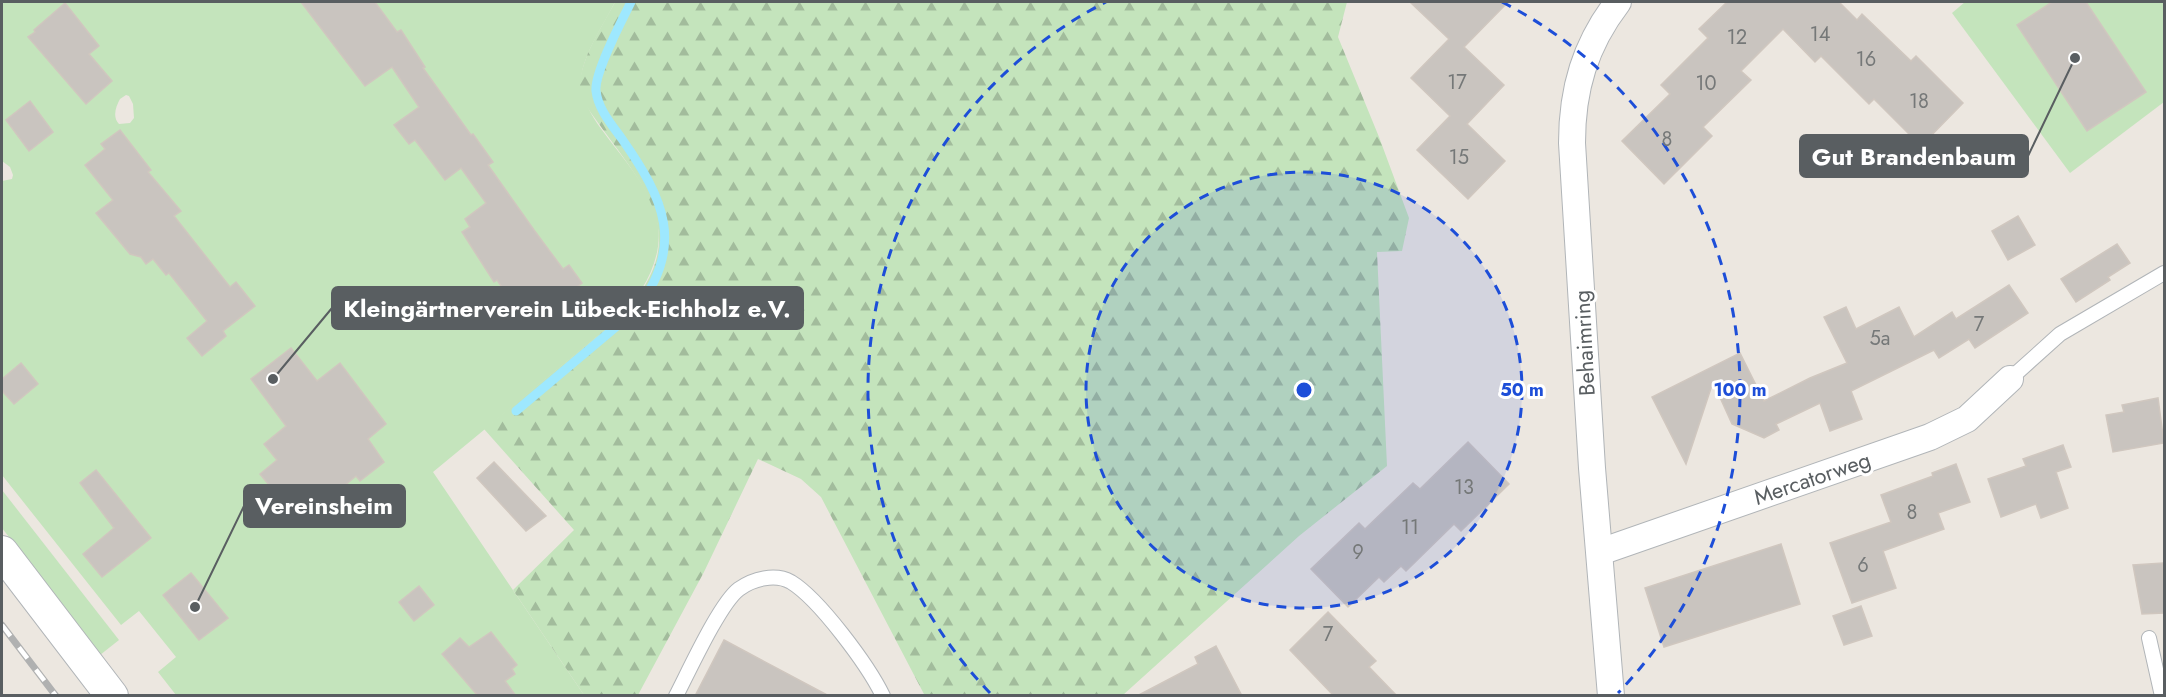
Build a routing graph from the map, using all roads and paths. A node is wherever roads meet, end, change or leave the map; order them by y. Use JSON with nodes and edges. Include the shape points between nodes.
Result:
{"nodes":[{"id":1,"x":1618,"y":2,"type":"edge"},
{"id":2,"x":2164,"y":273,"type":"edge"},
{"id":3,"x":2010,"y":379,"type":"joint"},
{"id":4,"x":2,"y":552,"type":"edge"},
{"id":5,"x":1600,"y":552,"type":"junction"},
{"id":6,"x":2149,"y":638,"type":"dead end"},
{"id":7,"x":112,"y":696,"type":"edge"},
{"id":8,"x":676,"y":696,"type":"edge"},
{"id":9,"x":883,"y":696,"type":"edge"},
{"id":10,"x":1611,"y":696,"type":"edge"},
{"id":11,"x":2162,"y":696,"type":"edge"}],
"edges":[{"from":1,"to":5,"type":"street","name":"Behaimring","via":[[1602,22],[1588,53],[1572,114]]},
{"from":2,"to":3,"type":"lane","via":[[2060,334]]},
{"from":3,"to":5,"type":"street","name":"Mercatorweg","via":[[1967,419],[1930,437]]},
{"from":4,"to":7,"type":"street"},
{"from":5,"to":10,"type":"street","name":"Behaimring"},
{"from":6,"to":11,"type":"lane"},
{"from":8,"to":9,"type":"lane","via":[[723,608],[738,589],[764,577],[790,581],[820,607]]}]}
